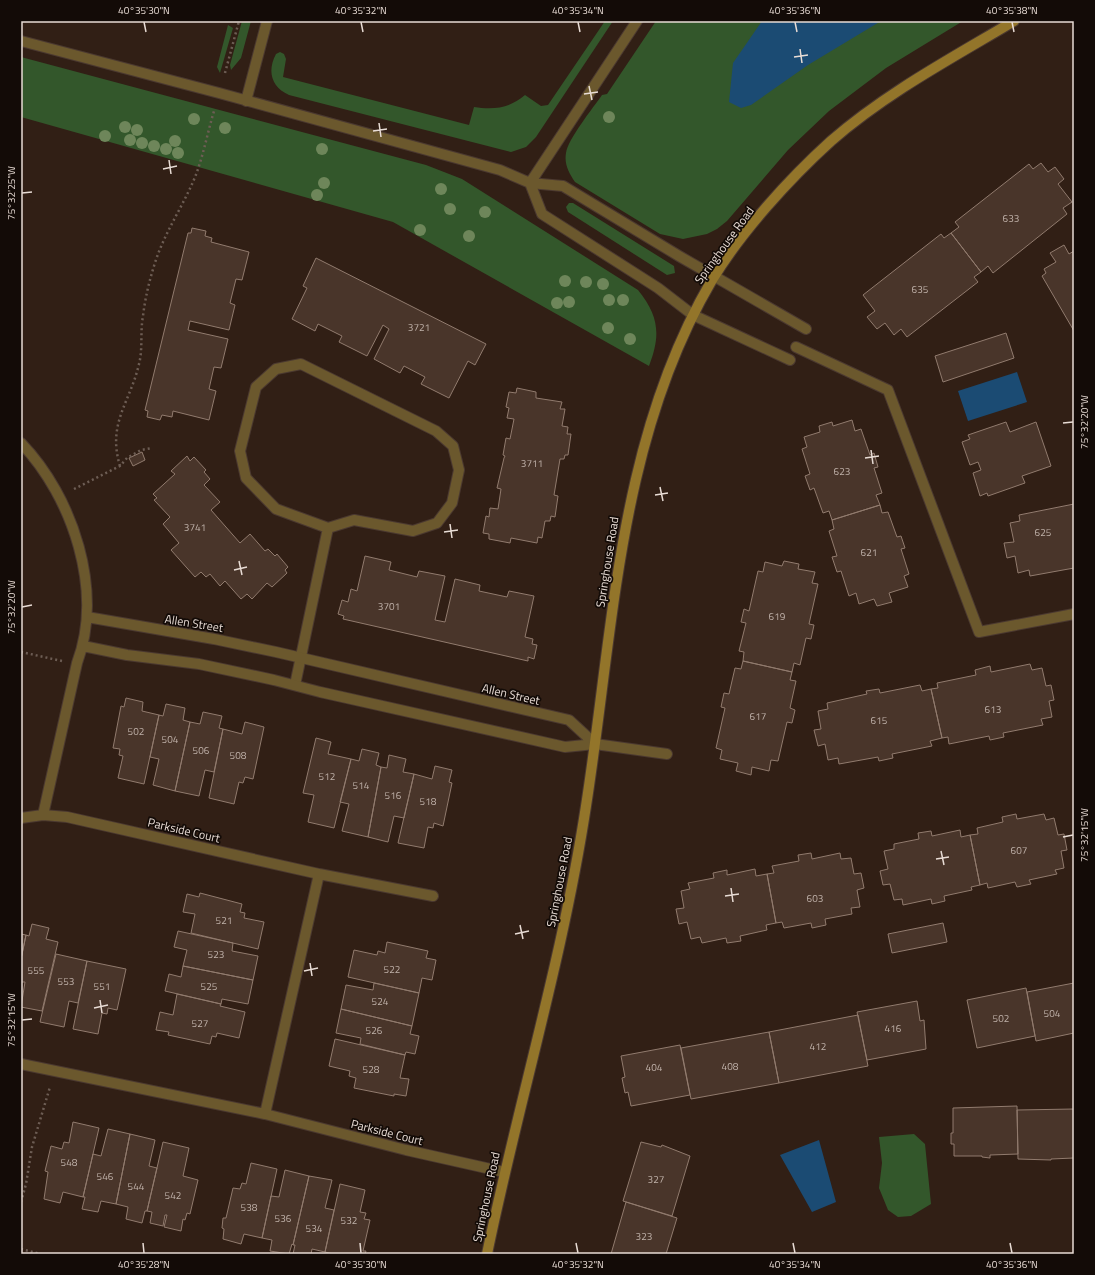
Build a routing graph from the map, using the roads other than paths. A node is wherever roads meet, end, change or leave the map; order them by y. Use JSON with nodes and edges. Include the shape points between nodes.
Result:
{"nodes":[{"id":1,"x":266,"y":21,"type":"edge"},
{"id":2,"x":637,"y":21,"type":"edge"},
{"id":3,"x":1014,"y":21,"type":"edge"},
{"id":4,"x":21,"y":41,"type":"edge"},
{"id":5,"x":246,"y":100,"type":"junction"},
{"id":6,"x":530,"y":183,"type":"junction"},
{"id":7,"x":714,"y":277,"type":"junction"},
{"id":8,"x":693,"y":315,"type":"junction"},
{"id":9,"x":806,"y":329,"type":"dead end"},
{"id":10,"x":796,"y":347,"type":"dead end"},
{"id":11,"x":790,"y":360,"type":"dead end"},
{"id":12,"x":21,"y":443,"type":"edge"},
{"id":13,"x":328,"y":528,"type":"junction"},
{"id":14,"x":1074,"y":614,"type":"edge"},
{"id":15,"x":87,"y":617,"type":"junction"},
{"id":16,"x":83,"y":646,"type":"junction"},
{"id":17,"x":300,"y":658,"type":"junction"},
{"id":18,"x":295,"y":685,"type":"junction"},
{"id":19,"x":595,"y":744,"type":"junction"},
{"id":20,"x":668,"y":754,"type":"dead end"},
{"id":21,"x":43,"y":816,"type":"junction"},
{"id":22,"x":21,"y":818,"type":"edge"},
{"id":23,"x":319,"y":874,"type":"junction"},
{"id":24,"x":433,"y":896,"type":"dead end"},
{"id":25,"x":21,"y":1064,"type":"edge"},
{"id":26,"x":265,"y":1114,"type":"junction"},
{"id":27,"x":504,"y":1172,"type":"junction"},
{"id":28,"x":487,"y":1254,"type":"edge"}],
"edges":[{"from":1,"to":5,"type":"street"},
{"from":2,"to":6,"type":"street"},
{"from":3,"to":7,"type":"street","name":"Springhouse Road","via":[[902,88],[833,140],[802,169],[759,217]]},
{"from":4,"to":5,"type":"street"},
{"from":5,"to":6,"type":"street","via":[[500,170]]},
{"from":6,"to":7,"type":"street","via":[[563,186]]},
{"from":6,"to":8,"type":"street","via":[[542,214],[658,288]]},
{"from":7,"to":8,"type":"street","name":"Springhouse Road"},
{"from":7,"to":9,"type":"street"},
{"from":8,"to":11,"type":"street"},
{"from":8,"to":19,"type":"street","name":"Springhouse Road","via":[[662,384],[629,505],[611,612]]},
{"from":10,"to":14,"type":"street","via":[[888,390],[979,632]]},
{"from":12,"to":15,"type":"street","via":[[47,477],[65,511],[79,548],[87,586]]},
{"from":13,"to":13,"type":"street","via":[[354,520],[413,531],[437,523],[452,503],[459,470],[453,446],[436,431],[301,364],[276,369],[256,387],[240,451],[246,478],[276,509]]},
{"from":13,"to":17,"type":"street"},
{"from":15,"to":16,"type":"street"},
{"from":15,"to":17,"type":"street","name":"Allen Street","via":[[214,639]]},
{"from":16,"to":18,"type":"street","via":[[199,664]]},
{"from":16,"to":21,"type":"street","via":[[76,663]]},
{"from":17,"to":18,"type":"street"},
{"from":17,"to":19,"type":"street","name":"Allen Street","via":[[568,720]]},
{"from":18,"to":19,"type":"street","via":[[565,747]]},
{"from":19,"to":20,"type":"street"},
{"from":19,"to":27,"type":"street","name":"Springhouse Road","via":[[576,868],[563,930]]},
{"from":21,"to":22,"type":"street","name":"Parkside Court"},
{"from":21,"to":23,"type":"street","name":"Parkside Court","via":[[67,817]]},
{"from":23,"to":24,"type":"street","name":"Parkside Court"},
{"from":23,"to":26,"type":"street"},
{"from":25,"to":26,"type":"street","name":"Parkside Court"},
{"from":26,"to":27,"type":"street","name":"Parkside Court"},
{"from":27,"to":28,"type":"street","name":"Springhouse Road"}]}
